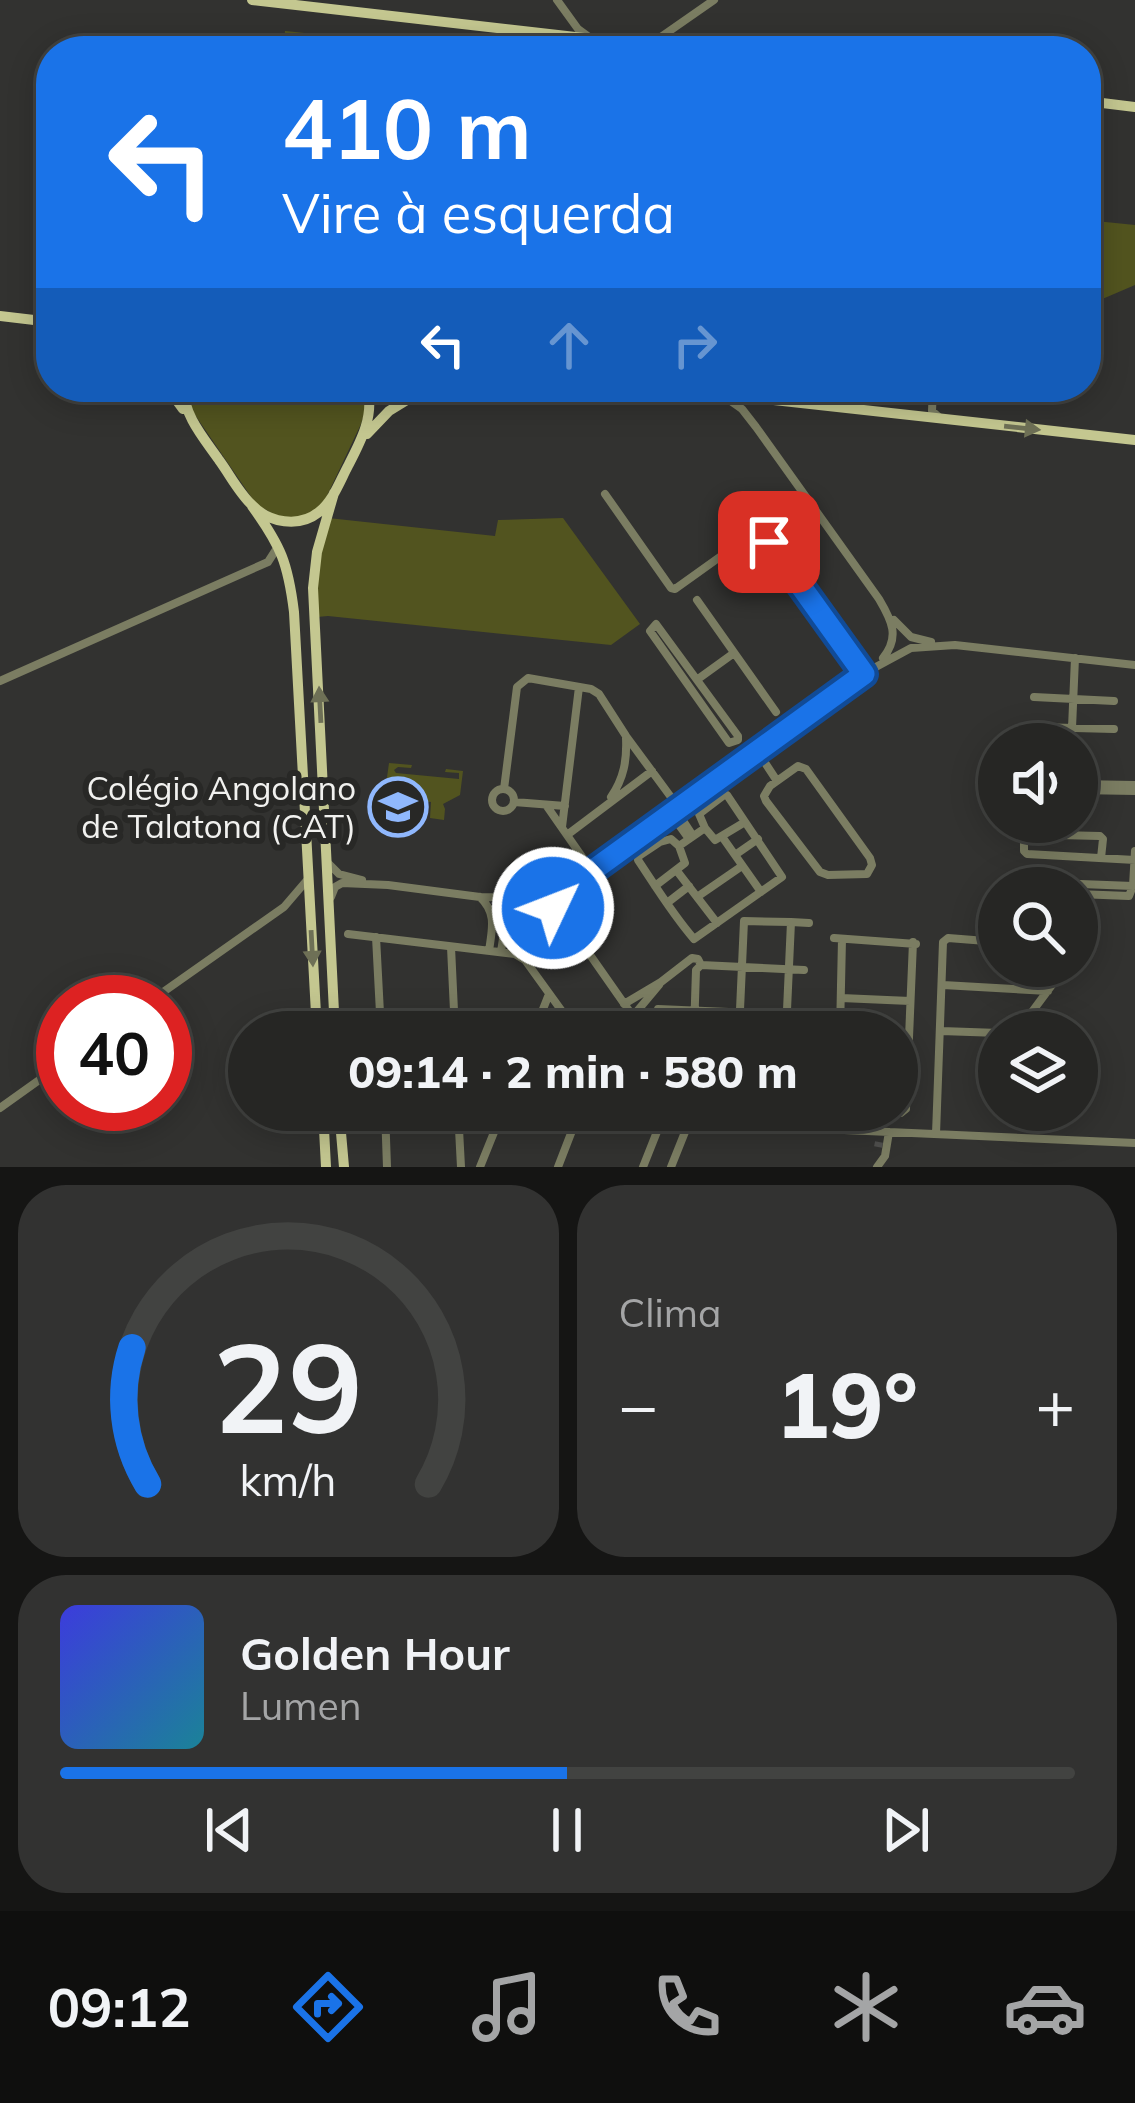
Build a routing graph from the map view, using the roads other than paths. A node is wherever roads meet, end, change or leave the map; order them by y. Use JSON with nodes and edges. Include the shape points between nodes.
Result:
{"nodes":[{"id":1,"x":252,"y":0,"type":"edge"},
{"id":2,"x":557,"y":0,"type":"edge"},
{"id":3,"x":714,"y":0,"type":"edge"},
{"id":4,"x":570,"y":18,"type":"junction"},
{"id":5,"x":690,"y":18,"type":"junction"},
{"id":6,"x":557,"y":34,"type":"junction"},
{"id":7,"x":570,"y":36,"type":"edge"},
{"id":8,"x":589,"y":36,"type":"edge"},
{"id":9,"x":662,"y":36,"type":"edge"},
{"id":10,"x":677,"y":36,"type":"edge"},
{"id":11,"x":1101,"y":103,"type":"edge"},
{"id":12,"x":1135,"y":107,"type":"edge"},
{"id":13,"x":2,"y":316,"type":"edge"},
{"id":14,"x":36,"y":320,"type":"edge"},
{"id":15,"x":178,"y":402,"type":"edge"},
{"id":16,"x":185,"y":402,"type":"edge"},
{"id":17,"x":369,"y":402,"type":"edge"},
{"id":18,"x":404,"y":402,"type":"edge"},
{"id":19,"x":733,"y":402,"type":"edge"},
{"id":20,"x":784,"y":402,"type":"edge"},
{"id":21,"x":932,"y":402,"type":"edge"},
{"id":22,"x":945,"y":420,"type":"junction"},
{"id":23,"x":192,"y":422,"type":"junction"},
{"id":24,"x":1135,"y":440,"type":"edge"},
{"id":25,"x":358,"y":446,"type":"junction"},
{"id":26,"x":334,"y":493,"type":"junction"},
{"id":27,"x":605,"y":494,"type":"dead end"},
{"id":28,"x":805,"y":496,"type":"junction"},
{"id":29,"x":252,"y":506,"type":"junction"},
{"id":30,"x":278,"y":542,"type":"junction"},
{"id":31,"x":769,"y":542,"type":"dead end"},
{"id":32,"x":256,"y":567,"type":"junction"},
{"id":33,"x":289,"y":576,"type":"junction"},
{"id":34,"x":879,"y":599,"type":"junction"},
{"id":35,"x":697,"y":600,"type":"dead end"},
{"id":36,"x":314,"y":611,"type":"junction"},
{"id":37,"x":294,"y":612,"type":"junction"},
{"id":38,"x":955,"y":645,"type":"junction"},
{"id":39,"x":734,"y":653,"type":"junction"},
{"id":40,"x":1075,"y":658,"type":"junction"},
{"id":41,"x":1135,"y":665,"type":"edge"},
{"id":42,"x":874,"y":668,"type":"junction"},
{"id":43,"x":864,"y":674,"type":"junction"},
{"id":44,"x":698,"y":679,"type":"junction"},
{"id":45,"x":0,"y":681,"type":"edge"},
{"id":46,"x":578,"y":687,"type":"junction"},
{"id":47,"x":1034,"y":697,"type":"dead end"},
{"id":48,"x":1073,"y":699,"type":"junction"},
{"id":49,"x":1114,"y":701,"type":"dead end"},
{"id":50,"x":776,"y":712,"type":"dead end"},
{"id":51,"x":1072,"y":723,"type":"edge"},
{"id":52,"x":1098,"y":729,"type":"edge"},
{"id":53,"x":1114,"y":729,"type":"dead end"},
{"id":54,"x":626,"y":736,"type":"junction"},
{"id":55,"x":735,"y":742,"type":"junction"},
{"id":56,"x":758,"y":752,"type":"junction"},
{"id":57,"x":748,"y":759,"type":"junction"},
{"id":58,"x":652,"y":771,"type":"junction"},
{"id":59,"x":777,"y":781,"type":"junction"},
{"id":60,"x":1098,"y":787,"type":"edge"},
{"id":61,"x":1135,"y":788,"type":"edge"},
{"id":62,"x":504,"y":789,"type":"junction"},
{"id":63,"x":610,"y":800,"type":"junction"},
{"id":64,"x":514,"y":802,"type":"junction"},
{"id":65,"x":546,"y":805,"type":"junction"},
{"id":66,"x":565,"y":806,"type":"junction"},
{"id":67,"x":305,"y":811,"type":"junction"},
{"id":68,"x":675,"y":811,"type":"junction"},
{"id":69,"x":325,"y":813,"type":"junction"},
{"id":70,"x":745,"y":822,"type":"junction"},
{"id":71,"x":705,"y":828,"type":"junction"},
{"id":72,"x":564,"y":831,"type":"junction"},
{"id":73,"x":691,"y":838,"type":"junction"},
{"id":74,"x":723,"y":838,"type":"junction"},
{"id":75,"x":758,"y":839,"type":"junction"},
{"id":76,"x":679,"y":846,"type":"junction"},
{"id":77,"x":1135,"y":850,"type":"edge"},
{"id":78,"x":735,"y":855,"type":"junction"},
{"id":79,"x":1101,"y":859,"type":"junction"},
{"id":80,"x":1135,"y":860,"type":"edge"},
{"id":81,"x":326,"y":861,"type":"junction"},
{"id":82,"x":742,"y":866,"type":"junction"},
{"id":83,"x":592,"y":871,"type":"junction"},
{"id":84,"x":677,"y":871,"type":"junction"},
{"id":85,"x":308,"y":879,"type":"junction"},
{"id":86,"x":381,"y":884,"type":"junction"},
{"id":87,"x":1098,"y":885,"type":"edge"},
{"id":88,"x":655,"y":886,"type":"junction"},
{"id":89,"x":689,"y":886,"type":"junction"},
{"id":90,"x":1133,"y":886,"type":"edge"},
{"id":91,"x":761,"y":892,"type":"junction"},
{"id":92,"x":1098,"y":895,"type":"edge"},
{"id":93,"x":480,"y":897,"type":"junction"},
{"id":94,"x":698,"y":897,"type":"junction"},
{"id":95,"x":501,"y":898,"type":"junction"},
{"id":96,"x":330,"y":902,"type":"junction"},
{"id":97,"x":527,"y":903,"type":"junction"},
{"id":98,"x":550,"y":903,"type":"junction"},
{"id":99,"x":667,"y":903,"type":"junction"},
{"id":100,"x":310,"y":905,"type":"junction"},
{"id":101,"x":284,"y":907,"type":"junction"},
{"id":102,"x":493,"y":916,"type":"junction"},
{"id":103,"x":506,"y":918,"type":"junction"},
{"id":104,"x":791,"y":922,"type":"junction"},
{"id":105,"x":717,"y":923,"type":"junction"},
{"id":106,"x":809,"y":923,"type":"dead end"},
{"id":107,"x":348,"y":934,"type":"dead end"},
{"id":108,"x":376,"y":937,"type":"junction"},
{"id":109,"x":978,"y":941,"type":"edge"},
{"id":110,"x":451,"y":946,"type":"junction"},
{"id":111,"x":489,"y":951,"type":"junction"},
{"id":112,"x":502,"y":952,"type":"junction"},
{"id":113,"x":692,"y":965,"type":"junction"},
{"id":114,"x":742,"y":967,"type":"junction"},
{"id":115,"x":788,"y":970,"type":"junction"},
{"id":116,"x":804,"y":970,"type":"dead end"},
{"id":117,"x":187,"y":975,"type":"edge"},
{"id":118,"x":661,"y":982,"type":"junction"},
{"id":119,"x":943,"y":985,"type":"junction"},
{"id":120,"x":333,"y":987,"type":"junction"},
{"id":121,"x":1051,"y":987,"type":"edge"},
{"id":122,"x":314,"y":988,"type":"junction"},
{"id":123,"x":1048,"y":991,"type":"junction"},
{"id":124,"x":550,"y":994,"type":"junction"},
{"id":125,"x":841,"y":998,"type":"junction"},
{"id":126,"x":910,"y":1000,"type":"junction"},
{"id":127,"x":629,"y":1001,"type":"junction"},
{"id":128,"x":658,"y":1009,"type":"dead end"},
{"id":129,"x":316,"y":1011,"type":"edge"},
{"id":130,"x":334,"y":1011,"type":"edge"},
{"id":131,"x":380,"y":1011,"type":"edge"},
{"id":132,"x":454,"y":1011,"type":"edge"},
{"id":133,"x":543,"y":1011,"type":"edge"},
{"id":134,"x":562,"y":1011,"type":"edge"},
{"id":135,"x":636,"y":1011,"type":"edge"},
{"id":136,"x":638,"y":1011,"type":"edge"},
{"id":137,"x":695,"y":1011,"type":"joint"},
{"id":138,"x":740,"y":1011,"type":"edge"},
{"id":139,"x":787,"y":1011,"type":"edge"},
{"id":140,"x":841,"y":1011,"type":"edge"},
{"id":141,"x":909,"y":1011,"type":"edge"},
{"id":142,"x":1032,"y":1011,"type":"edge"},
{"id":143,"x":941,"y":1031,"type":"junction"},
{"id":144,"x":978,"y":1033,"type":"edge"},
{"id":145,"x":36,"y":1082,"type":"edge"},
{"id":146,"x":0,"y":1108,"type":"edge"},
{"id":147,"x":323,"y":1131,"type":"edge"},
{"id":148,"x":341,"y":1131,"type":"edge"},
{"id":149,"x":386,"y":1131,"type":"edge"},
{"id":150,"x":460,"y":1131,"type":"edge"},
{"id":151,"x":494,"y":1131,"type":"edge"},
{"id":152,"x":572,"y":1131,"type":"edge"},
{"id":153,"x":657,"y":1131,"type":"edge"},
{"id":154,"x":685,"y":1131,"type":"edge"},
{"id":155,"x":869,"y":1131,"type":"edge"},
{"id":156,"x":936,"y":1134,"type":"junction"},
{"id":157,"x":881,"y":1138,"type":"junction"},
{"id":158,"x":1135,"y":1143,"type":"edge"},
{"id":159,"x":462,"y":1165,"type":"edge"},
{"id":160,"x":878,"y":1165,"type":"edge"},
{"id":161,"x":480,"y":1166,"type":"edge"},
{"id":162,"x":326,"y":1167,"type":"edge"},
{"id":163,"x":344,"y":1167,"type":"edge"},
{"id":164,"x":388,"y":1167,"type":"edge"},
{"id":165,"x":558,"y":1167,"type":"edge"},
{"id":166,"x":643,"y":1167,"type":"edge"},
{"id":167,"x":671,"y":1167,"type":"edge"}],
"edges":[{"from":1,"to":6,"type":"main road"},
{"from":2,"to":4,"type":"street"},
{"from":3,"to":5,"type":"street"},
{"from":4,"to":6,"type":"street","via":[[571,29]]},
{"from":4,"to":8,"type":"street"},
{"from":5,"to":9,"type":"street"},
{"from":5,"to":10,"type":"street"},
{"from":6,"to":7,"type":"main road"},
{"from":11,"to":12,"type":"main road"},
{"from":13,"to":14,"type":"main road"},
{"from":15,"to":23,"type":"main road"},
{"from":16,"to":23,"type":"main road"},
{"from":17,"to":25,"type":"main road"},
{"from":18,"to":25,"type":"main road"},
{"from":19,"to":28,"type":"street"},
{"from":20,"to":22,"type":"main road"},
{"from":21,"to":22,"type":"street"},
{"from":22,"to":24,"type":"main road","one_way":true},
{"from":23,"to":29,"type":"main road"},
{"from":25,"to":26,"type":"main road"},
{"from":26,"to":29,"type":"main road","via":[[316,515],[292,523]]},
{"from":26,"to":36,"type":"main road","via":[[316,552]]},
{"from":27,"to":28,"type":"street","via":[[675,589]]},
{"from":28,"to":34,"type":"street"},
{"from":29,"to":30,"type":"main road"},
{"from":30,"to":32,"type":"street","via":[[272,559]]},
{"from":30,"to":33,"type":"main road"},
{"from":31,"to":43,"type":"street"},
{"from":32,"to":33,"type":"street","via":[[278,563]]},
{"from":32,"to":45,"type":"street"},
{"from":33,"to":37,"type":"main road"},
{"from":34,"to":38,"type":"street","via":[[911,637]]},
{"from":34,"to":42,"type":"street","via":[[895,637]]},
{"from":35,"to":39,"type":"street"},
{"from":36,"to":37,"type":"main road","via":[[304,604]]},
{"from":69,"to":36,"type":"main road","one_way":true},
{"from":37,"to":67,"type":"main road"},
{"from":38,"to":40,"type":"street"},
{"from":38,"to":42,"type":"street","via":[[911,648]]},
{"from":39,"to":44,"type":"street"},
{"from":39,"to":50,"type":"street"},
{"from":40,"to":41,"type":"street"},
{"from":40,"to":48,"type":"street"},
{"from":42,"to":43,"type":"street"},
{"from":43,"to":56,"type":"street"},
{"from":44,"to":55,"type":"street"},
{"from":44,"to":55,"type":"street","via":[[658,625],[651,628]]},
{"from":46,"to":54,"type":"street","via":[[599,694]]},
{"from":46,"to":62,"type":"street","via":[[521,681]]},
{"from":46,"to":66,"type":"street"},
{"from":47,"to":48,"type":"street"},
{"from":48,"to":49,"type":"street"},
{"from":48,"to":51,"type":"street"},
{"from":52,"to":53,"type":"street"},
{"from":54,"to":58,"type":"street"},
{"from":54,"to":63,"type":"street","via":[[623,775]]},
{"from":55,"to":57,"type":"street"},
{"from":56,"to":57,"type":"street"},
{"from":56,"to":59,"type":"street"},
{"from":57,"to":68,"type":"street"},
{"from":58,"to":63,"type":"street"},
{"from":58,"to":68,"type":"street"},
{"from":59,"to":59,"type":"street","via":[[765,799],[815,869],[870,872],[870,858],[804,767]]},
{"from":60,"to":61,"type":"street"},
{"from":62,"to":64,"type":"street"},
{"from":62,"to":64,"type":"street","via":[[492,796],[494,807],[507,810]]},
{"from":63,"to":72,"type":"street"},
{"from":64,"to":65,"type":"street"},
{"from":65,"to":66,"type":"street"},
{"from":65,"to":72,"type":"street"},
{"from":66,"to":72,"type":"street"},
{"from":67,"to":69,"type":"main road","via":[[315,822]]},
{"from":67,"to":85,"type":"main road"},
{"from":68,"to":73,"type":"street"},
{"from":68,"to":83,"type":"street"},
{"from":69,"to":81,"type":"main road"},
{"from":70,"to":71,"type":"street","via":[[726,794],[702,810]]},
{"from":70,"to":74,"type":"street"},
{"from":70,"to":75,"type":"street"},
{"from":71,"to":73,"type":"street"},
{"from":71,"to":74,"type":"street"},
{"from":72,"to":83,"type":"street"},
{"from":73,"to":76,"type":"street"},
{"from":74,"to":78,"type":"street"},
{"from":75,"to":78,"type":"street"},
{"from":75,"to":91,"type":"street","via":[[783,876]]},
{"from":76,"to":84,"type":"street","via":[[686,863]]},
{"from":76,"to":88,"type":"street","via":[[666,839],[638,858]]},
{"from":77,"to":80,"type":"street"},
{"from":78,"to":82,"type":"street"},
{"from":79,"to":79,"type":"street","via":[[1102,837],[1019,834],[1027,854]]},
{"from":79,"to":80,"type":"street"},
{"from":80,"to":90,"type":"street"},
{"from":81,"to":86,"type":"street","via":[[339,874]]},
{"from":81,"to":96,"type":"main road"},
{"from":82,"to":91,"type":"street"},
{"from":82,"to":94,"type":"street"},
{"from":83,"to":98,"type":"street"},
{"from":84,"to":88,"type":"street"},
{"from":84,"to":89,"type":"street"},
{"from":85,"to":100,"type":"main road"},
{"from":85,"to":101,"type":"street"},
{"from":86,"to":93,"type":"street"},
{"from":86,"to":96,"type":"street","via":[[342,883]]},
{"from":87,"to":90,"type":"street"},
{"from":88,"to":99,"type":"street"},
{"from":89,"to":94,"type":"street"},
{"from":89,"to":99,"type":"street"},
{"from":90,"to":92,"type":"street","via":[[1129,896]]},
{"from":91,"to":105,"type":"street"},
{"from":93,"to":95,"type":"street"},
{"from":93,"to":102,"type":"street"},
{"from":94,"to":105,"type":"street"},
{"from":95,"to":97,"type":"street"},
{"from":95,"to":98,"type":"street"},
{"from":96,"to":120,"type":"main road"},
{"from":97,"to":98,"type":"street"},
{"from":97,"to":103,"type":"street"},
{"from":98,"to":127,"type":"street"},
{"from":99,"to":105,"type":"street","via":[[694,939]]},
{"from":100,"to":101,"type":"street"},
{"from":100,"to":122,"type":"main road","one_way":true},
{"from":101,"to":117,"type":"street"},
{"from":102,"to":103,"type":"street"},
{"from":102,"to":111,"type":"street"},
{"from":103,"to":112,"type":"street"},
{"from":104,"to":106,"type":"street"},
{"from":104,"to":114,"type":"street","via":[[744,921]]},
{"from":104,"to":115,"type":"street"},
{"from":107,"to":108,"type":"street"},
{"from":108,"to":110,"type":"street"},
{"from":108,"to":131,"type":"street"},
{"from":109,"to":119,"type":"street","via":[[945,940]]},
{"from":110,"to":111,"type":"street"},
{"from":110,"to":132,"type":"street"},
{"from":111,"to":112,"type":"street"},
{"from":112,"to":124,"type":"street","via":[[525,960]]},
{"from":113,"to":114,"type":"street"},
{"from":113,"to":118,"type":"street"},
{"from":113,"to":137,"type":"street"},
{"from":114,"to":115,"type":"street"},
{"from":114,"to":138,"type":"street"},
{"from":115,"to":116,"type":"street"},
{"from":115,"to":139,"type":"street"},
{"from":118,"to":127,"type":"street"},
{"from":118,"to":136,"type":"street"},
{"from":119,"to":123,"type":"street"},
{"from":119,"to":143,"type":"street"},
{"from":120,"to":122,"type":"main road","via":[[325,997]]},
{"from":120,"to":130,"type":"main road"},
{"from":121,"to":123,"type":"street"},
{"from":122,"to":129,"type":"main road"},
{"from":123,"to":142,"type":"street"},
{"from":124,"to":133,"type":"street"},
{"from":124,"to":134,"type":"street"},
{"from":125,"to":126,"type":"street"},
{"from":125,"to":126,"type":"street","via":[[838,938],[915,944]]},
{"from":125,"to":140,"type":"street"},
{"from":126,"to":141,"type":"street"},
{"from":127,"to":135,"type":"street"},
{"from":128,"to":137,"type":"street"},
{"from":143,"to":144,"type":"street"},
{"from":143,"to":156,"type":"street"},
{"from":145,"to":146,"type":"street"},
{"from":147,"to":162,"type":"main road"},
{"from":148,"to":163,"type":"main road"},
{"from":149,"to":164,"type":"street"},
{"from":150,"to":159,"type":"street"},
{"from":151,"to":161,"type":"street"},
{"from":152,"to":165,"type":"street"},
{"from":153,"to":166,"type":"street"},
{"from":154,"to":167,"type":"street"},
{"from":155,"to":157,"type":"street"},
{"from":156,"to":157,"type":"street"},
{"from":156,"to":158,"type":"street"},
{"from":157,"to":160,"type":"street"},
{"from":157,"to":160,"type":"street"}]}
